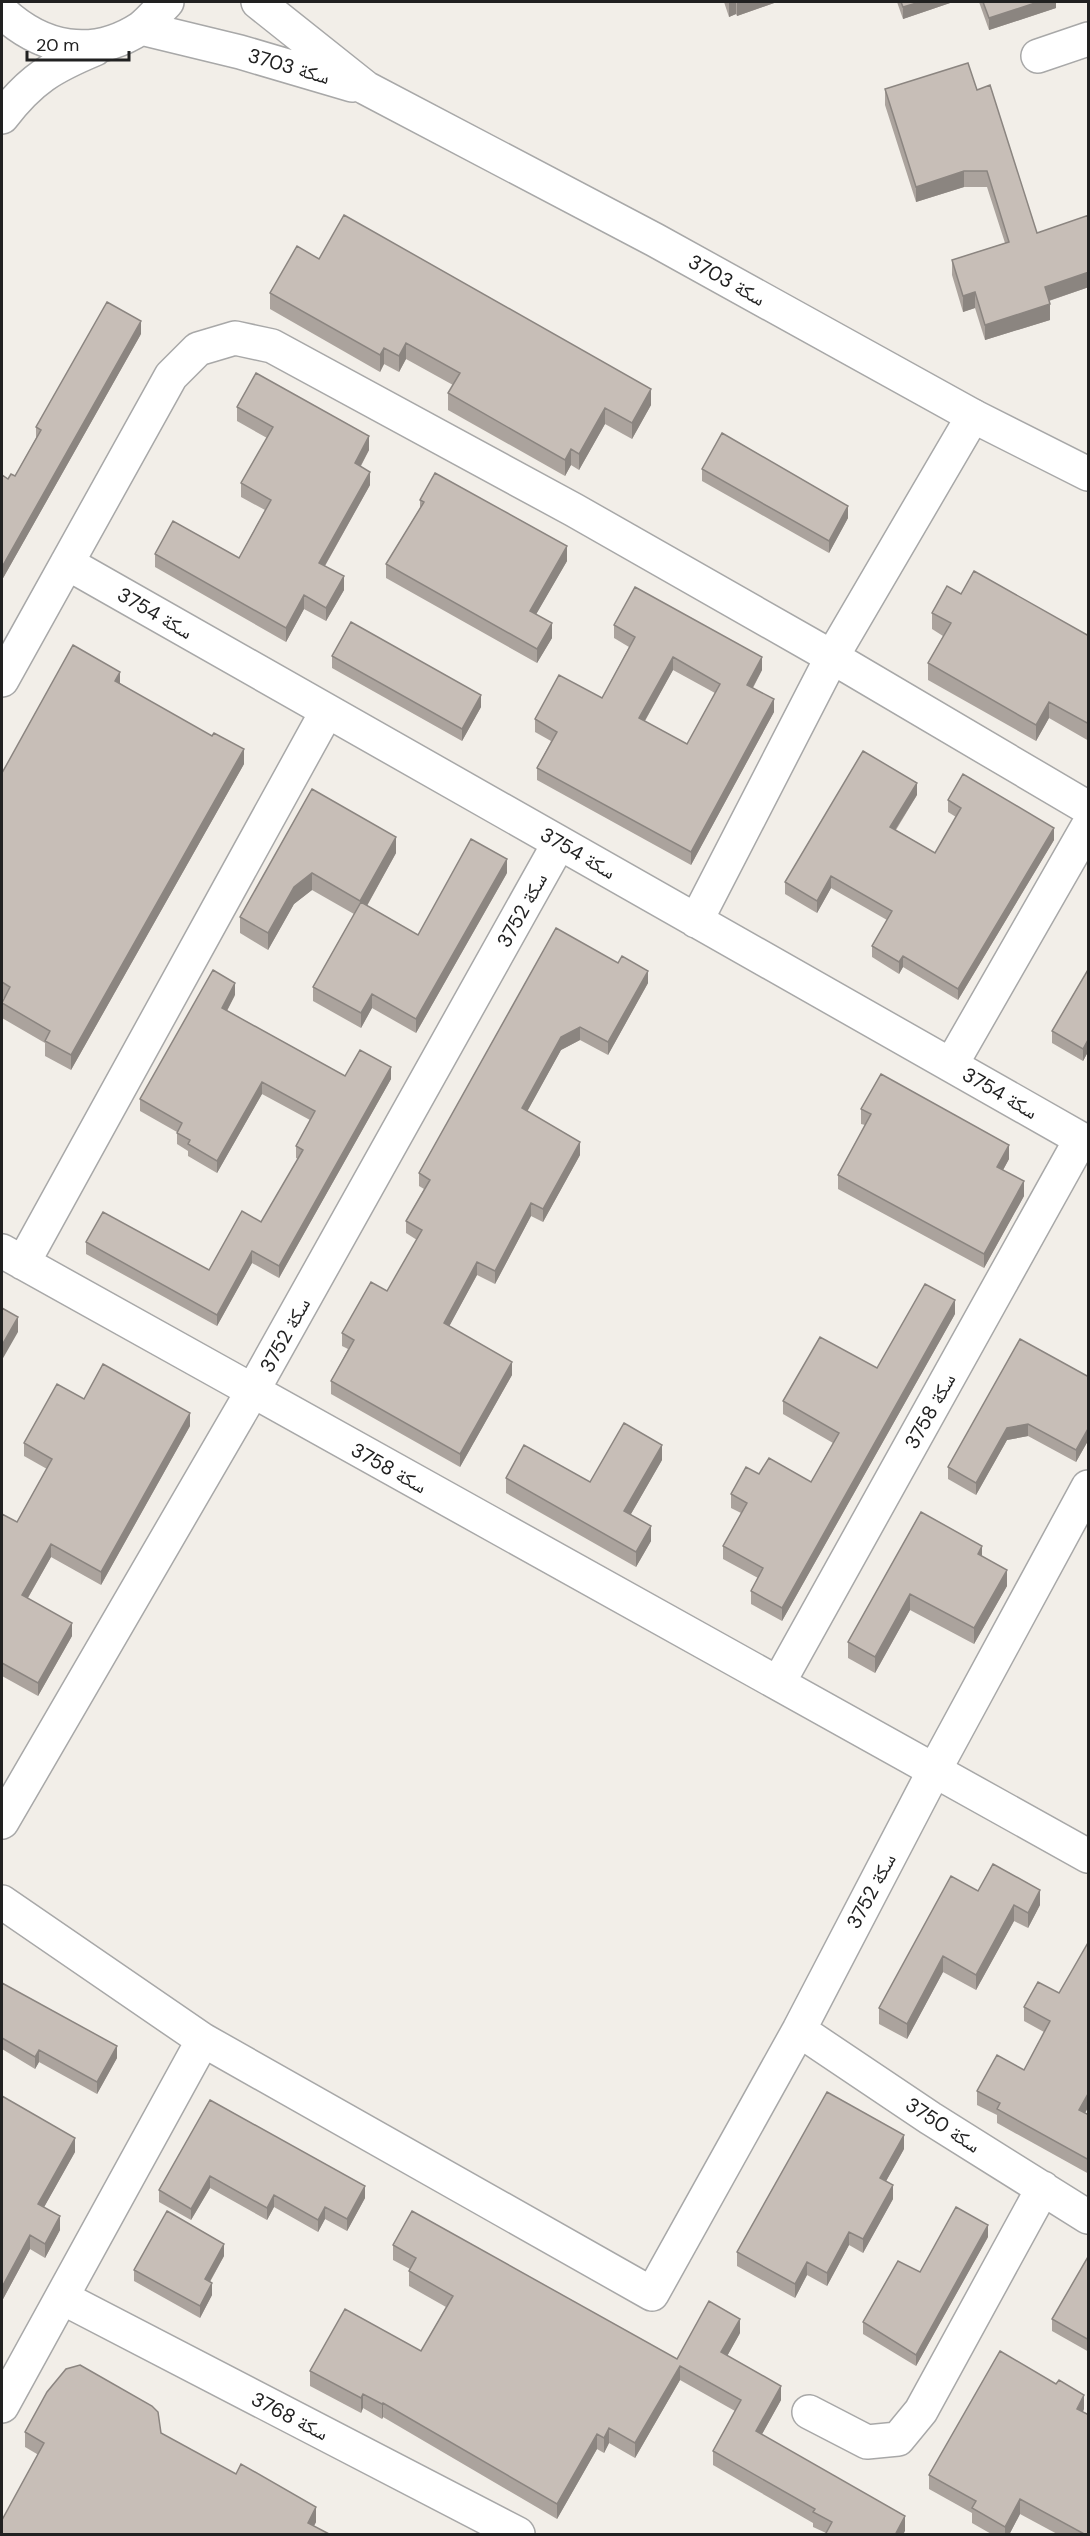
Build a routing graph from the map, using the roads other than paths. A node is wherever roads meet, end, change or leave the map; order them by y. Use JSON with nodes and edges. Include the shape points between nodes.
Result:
{"nodes":[{"id":1,"x":167,"y":2,"type":"edge"},
{"id":2,"x":258,"y":2,"type":"edge"},
{"id":3,"x":2,"y":12,"type":"edge"},
{"id":4,"x":141,"y":27,"type":"junction"},
{"id":5,"x":1089,"y":39,"type":"edge"},
{"id":6,"x":110,"y":43,"type":"junction"},
{"id":7,"x":1038,"y":56,"type":"dead end"},
{"id":8,"x":366,"y":88,"type":"junction"},
{"id":9,"x":2,"y":117,"type":"edge"},
{"id":10,"x":973,"y":416,"type":"junction"},
{"id":11,"x":1089,"y":474,"type":"edge"},
{"id":12,"x":67,"y":563,"type":"junction"},
{"id":13,"x":832,"y":657,"type":"junction"},
{"id":14,"x":2,"y":681,"type":"edge"},
{"id":15,"x":327,"y":711,"type":"junction"},
{"id":16,"x":1089,"y":808,"type":"edge"},
{"id":17,"x":1089,"y":826,"type":"edge"},
{"id":18,"x":560,"y":843,"type":"junction"},
{"id":19,"x":696,"y":921,"type":"junction"},
{"id":20,"x":951,"y":1065,"type":"junction"},
{"id":21,"x":1085,"y":1141,"type":"edge"},
{"id":22,"x":12,"y":1257,"type":"edge"},
{"id":23,"x":252,"y":1392,"type":"junction"},
{"id":24,"x":1089,"y":1487,"type":"edge"},
{"id":25,"x":779,"y":1682,"type":"junction"},
{"id":26,"x":934,"y":1771,"type":"junction"},
{"id":27,"x":2,"y":1822,"type":"edge"},
{"id":28,"x":1089,"y":1857,"type":"edge"},
{"id":29,"x":2,"y":1902,"type":"edge"},
{"id":30,"x":799,"y":2030,"type":"junction"},
{"id":31,"x":203,"y":2040,"type":"junction"},
{"id":32,"x":1043,"y":2188,"type":"junction"},
{"id":33,"x":1089,"y":2217,"type":"edge"},
{"id":34,"x":63,"y":2298,"type":"junction"},
{"id":35,"x":2,"y":2406,"type":"edge"},
{"id":36,"x":808,"y":2412,"type":"dead end"},
{"id":37,"x":518,"y":2535,"type":"edge"}],
"edges":[{"from":1,"to":4,"type":"street"},
{"from":2,"to":8,"type":"street","name":"سكة 3703"},
{"from":3,"to":6,"type":"street","via":[[21,30],[49,43],[79,48]]},
{"from":4,"to":6,"type":"street"},
{"from":4,"to":8,"type":"street","name":"سكة 3703"},
{"from":5,"to":7,"type":"street"},
{"from":6,"to":9,"type":"street","via":[[54,66],[23,91]]},
{"from":8,"to":10,"type":"street","name":"سكة 3703","via":[[655,240]]},
{"from":10,"to":11,"type":"street","name":"سكة 3703"},
{"from":10,"to":13,"type":"street"},
{"from":12,"to":13,"type":"street","via":[[171,376],[198,349],[235,338],[272,346],[574,510]]},
{"from":12,"to":14,"type":"street"},
{"from":12,"to":15,"type":"street","name":"سكة 3754"},
{"from":13,"to":16,"type":"street"},
{"from":13,"to":19,"type":"street"},
{"from":15,"to":18,"type":"street","name":"سكة 3754"},
{"from":15,"to":22,"type":"street"},
{"from":17,"to":20,"type":"street"},
{"from":18,"to":19,"type":"street","name":"سكة 3754"},
{"from":18,"to":23,"type":"street","name":"سكة 3752"},
{"from":19,"to":20,"type":"street","name":"سكة 3754"},
{"from":20,"to":21,"type":"street","name":"سكة 3754"},
{"from":21,"to":25,"type":"street","name":"سكة 3758"},
{"from":22,"to":23,"type":"street","name":"سكة 3758"},
{"from":23,"to":25,"type":"street","name":"سكة 3758"},
{"from":23,"to":27,"type":"street","name":"سكة 3752"},
{"from":24,"to":26,"type":"street","name":"سكة 3752"},
{"from":25,"to":26,"type":"street","name":"سكة 3758"},
{"from":26,"to":28,"type":"street","name":"سكة 3758"},
{"from":26,"to":30,"type":"street","name":"سكة 3752"},
{"from":29,"to":31,"type":"street"},
{"from":30,"to":31,"type":"street","name":"سكة 3752","via":[[652,2294]]},
{"from":30,"to":32,"type":"street","name":"سكة 3750"},
{"from":31,"to":34,"type":"street"},
{"from":32,"to":33,"type":"street","name":"سكة 3750"},
{"from":32,"to":36,"type":"street","via":[[921,2411],[898,2439],[867,2442]]},
{"from":34,"to":35,"type":"street"},
{"from":34,"to":37,"type":"street","name":"سكة 3768"}]}
